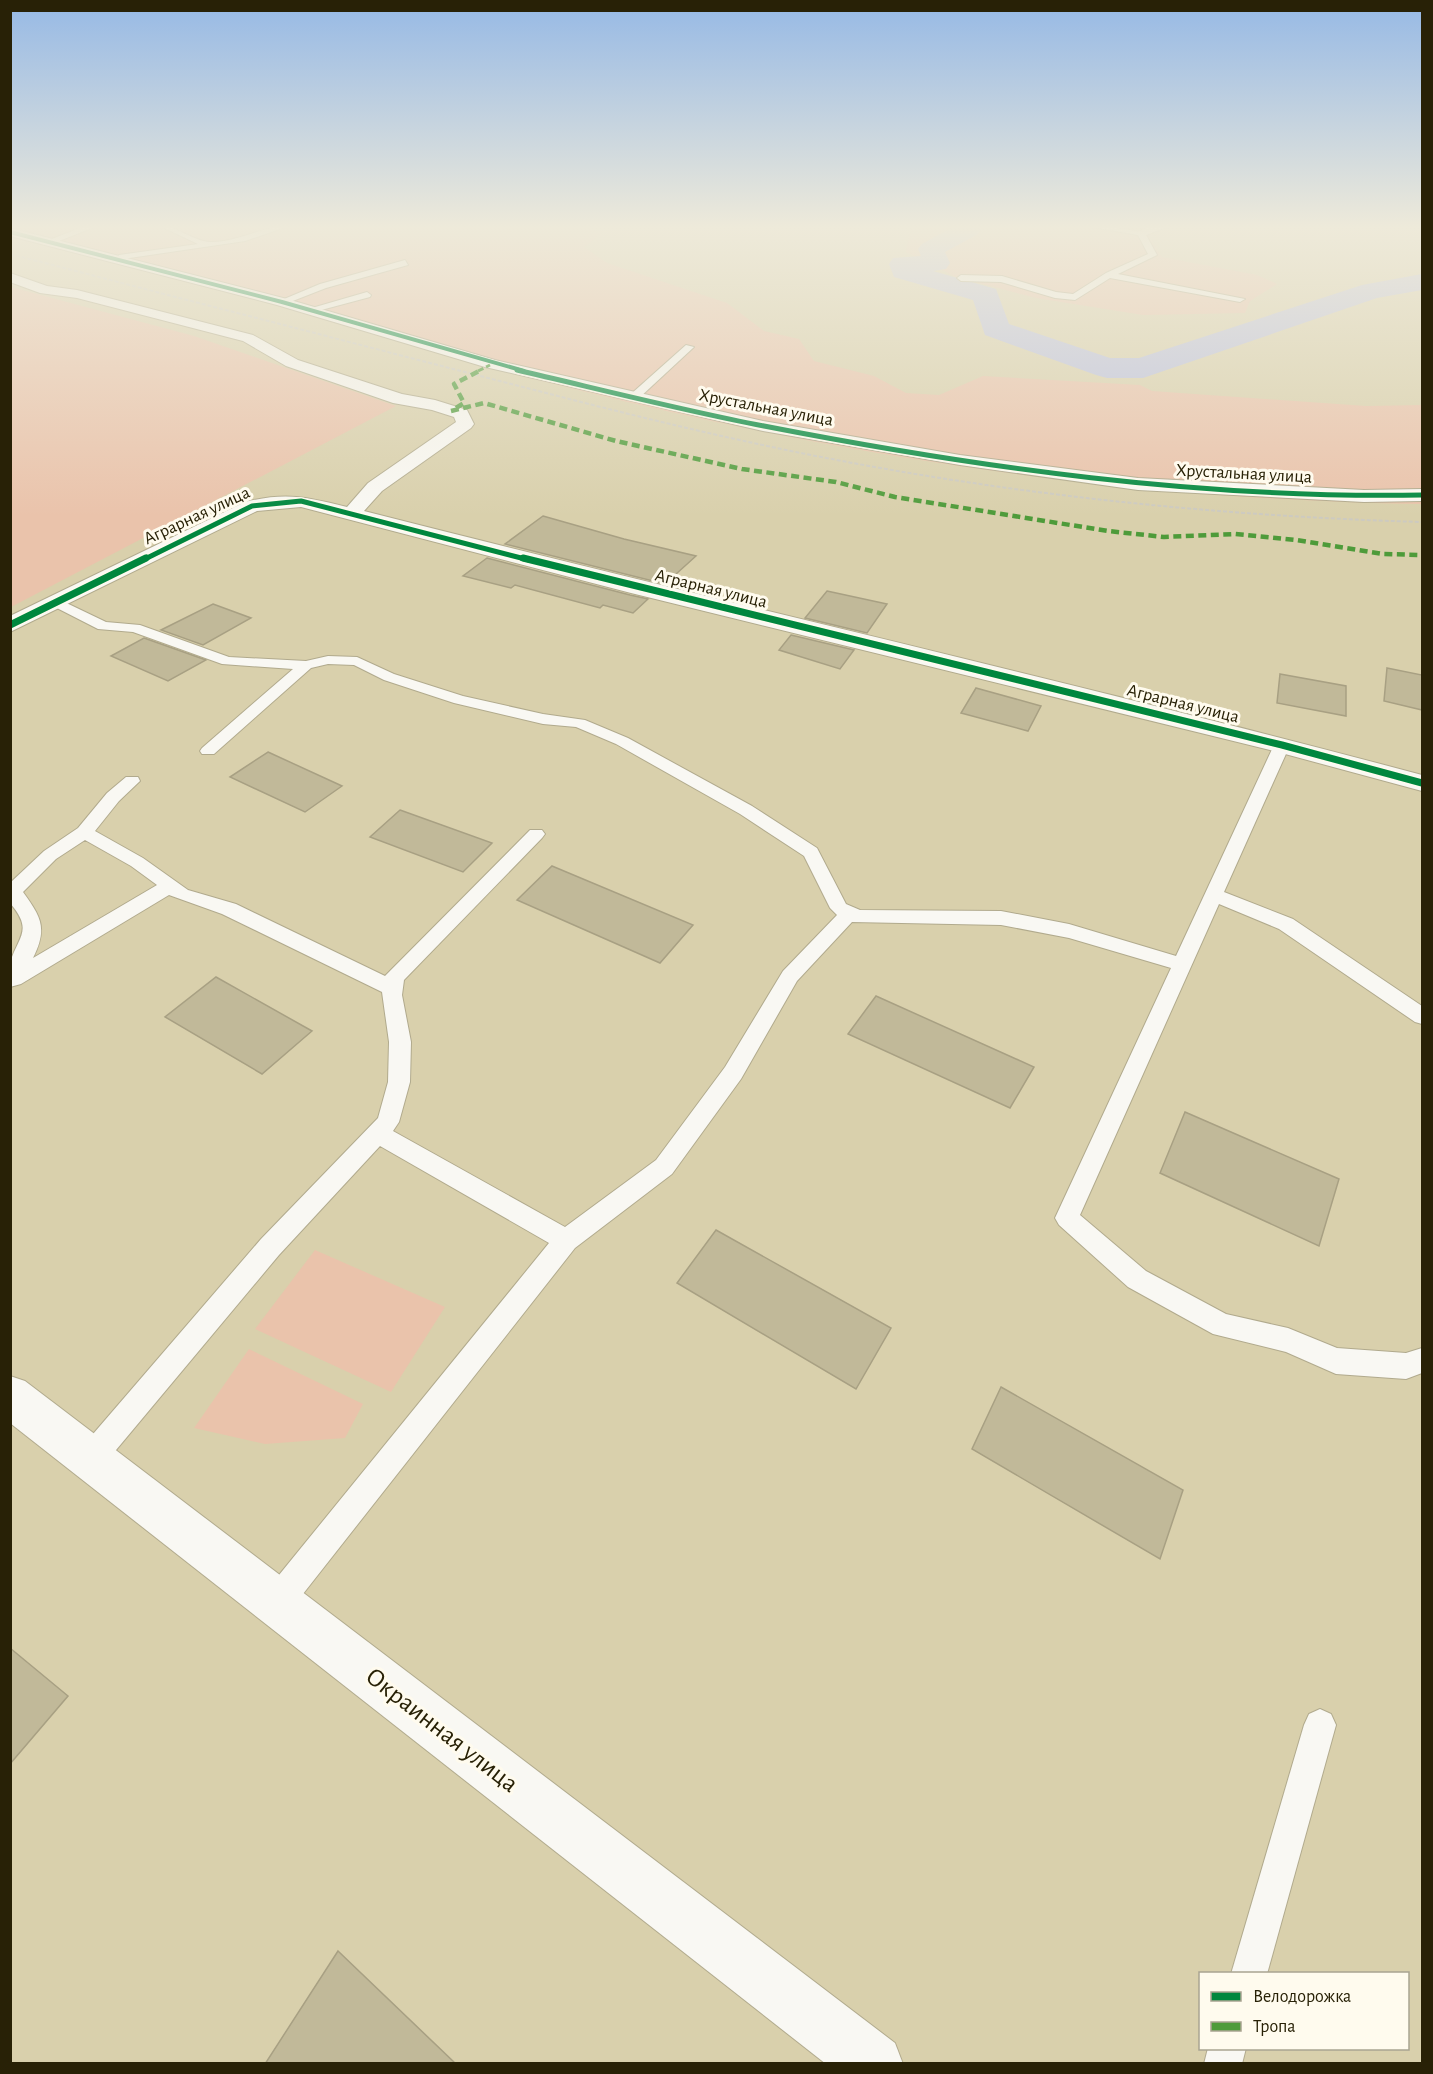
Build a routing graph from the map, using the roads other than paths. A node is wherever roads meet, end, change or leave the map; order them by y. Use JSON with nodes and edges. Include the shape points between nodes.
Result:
{"nodes":[{"id":1,"x":189,"y":323,"type":"edge"},
{"id":2,"x":353,"y":323,"type":"edge"},
{"id":3,"x":689,"y":347,"type":"dead end"},
{"id":4,"x":635,"y":396,"type":"junction"},
{"id":5,"x":1422,"y":495,"type":"edge"},
{"id":6,"x":352,"y":513,"type":"junction"},
{"id":7,"x":56,"y":602,"type":"junction"},
{"id":8,"x":10,"y":625,"type":"edge"},
{"id":9,"x":306,"y":665,"type":"junction"},
{"id":10,"x":1282,"y":745,"type":"junction"},
{"id":11,"x":208,"y":751,"type":"dead end"},
{"id":12,"x":132,"y":781,"type":"dead end"},
{"id":13,"x":1422,"y":783,"type":"edge"},
{"id":14,"x":84,"y":832,"type":"junction"},
{"id":15,"x":536,"y":834,"type":"dead end"},
{"id":16,"x":168,"y":887,"type":"junction"},
{"id":17,"x":12,"y":891,"type":"edge"},
{"id":18,"x":1214,"y":895,"type":"junction"},
{"id":19,"x":850,"y":913,"type":"junction"},
{"id":20,"x":1181,"y":964,"type":"junction"},
{"id":21,"x":10,"y":980,"type":"edge"},
{"id":22,"x":392,"y":988,"type":"junction"},
{"id":23,"x":1422,"y":1016,"type":"edge"},
{"id":24,"x":378,"y":1134,"type":"junction"},
{"id":25,"x":566,"y":1240,"type":"junction"},
{"id":26,"x":1422,"y":1361,"type":"edge"},
{"id":27,"x":10,"y":1396,"type":"edge"},
{"id":28,"x":91,"y":1458,"type":"junction"},
{"id":29,"x":276,"y":1602,"type":"junction"},
{"id":30,"x":1320,"y":1725,"type":"dead end"},
{"id":31,"x":1250,"y":1972,"type":"edge"},
{"id":32,"x":874,"y":2064,"type":"edge"}],
"edges":[{"from":1,"to":6,"type":"street","via":[[248,338],[292,363],[399,399],[461,414],[465,424],[375,487]]},
{"from":2,"to":4,"type":"street","name":"Хрустальная улица","via":[[491,364]]},
{"from":3,"to":4,"type":"lane"},
{"from":4,"to":5,"type":"street","name":"Хрустальная улица","via":[[763,426],[1072,477],[1223,490]]},
{"from":6,"to":7,"type":"street","name":"Аграрная улица","via":[[301,501],[252,506]]},
{"from":6,"to":10,"type":"street","name":"Аграрная улица","via":[[639,588]]},
{"from":7,"to":8,"type":"street","name":"Аграрная улица"},
{"from":7,"to":9,"type":"lane","via":[[104,626],[135,628],[227,661]]},
{"from":9,"to":11,"type":"lane"},
{"from":9,"to":19,"type":"lane","via":[[328,660],[357,661],[389,677],[459,700],[579,723],[622,741],[746,810],[811,852],[839,908]]},
{"from":10,"to":13,"type":"street","name":"Аграрная улица"},
{"from":10,"to":18,"type":"lane"},
{"from":12,"to":14,"type":"lane"},
{"from":14,"to":16,"type":"lane","via":[[137,862]]},
{"from":14,"to":17,"type":"lane","via":[[50,855]]},
{"from":15,"to":22,"type":"lane","via":[[394,978]]},
{"from":16,"to":21,"type":"lane"},
{"from":16,"to":22,"type":"lane","via":[[229,909]]},
{"from":17,"to":21,"type":"lane","via":[[17,902],[29,912],[32,933],[26,957]]},
{"from":18,"to":20,"type":"lane"},
{"from":18,"to":23,"type":"lane","via":[[1286,924]]},
{"from":19,"to":20,"type":"lane","via":[[857,917],[1001,918],[1069,931]]},
{"from":19,"to":25,"type":"lane","via":[[790,976],[733,1073],[664,1167]]},
{"from":20,"to":26,"type":"lane","via":[[1067,1218],[1137,1279],[1222,1325],[1288,1340],[1336,1361],[1406,1366]]},
{"from":22,"to":24,"type":"lane","via":[[400,1042],[399,1082],[388,1122]]},
{"from":24,"to":25,"type":"lane"},
{"from":24,"to":28,"type":"lane","via":[[270,1247]]},
{"from":25,"to":29,"type":"lane"},
{"from":27,"to":28,"type":"street","name":"Окраинная улица"},
{"from":28,"to":29,"type":"street","name":"Окраинная улица"},
{"from":29,"to":32,"type":"street","name":"Окраинная улица"},
{"from":30,"to":31,"type":"lane"}]}
